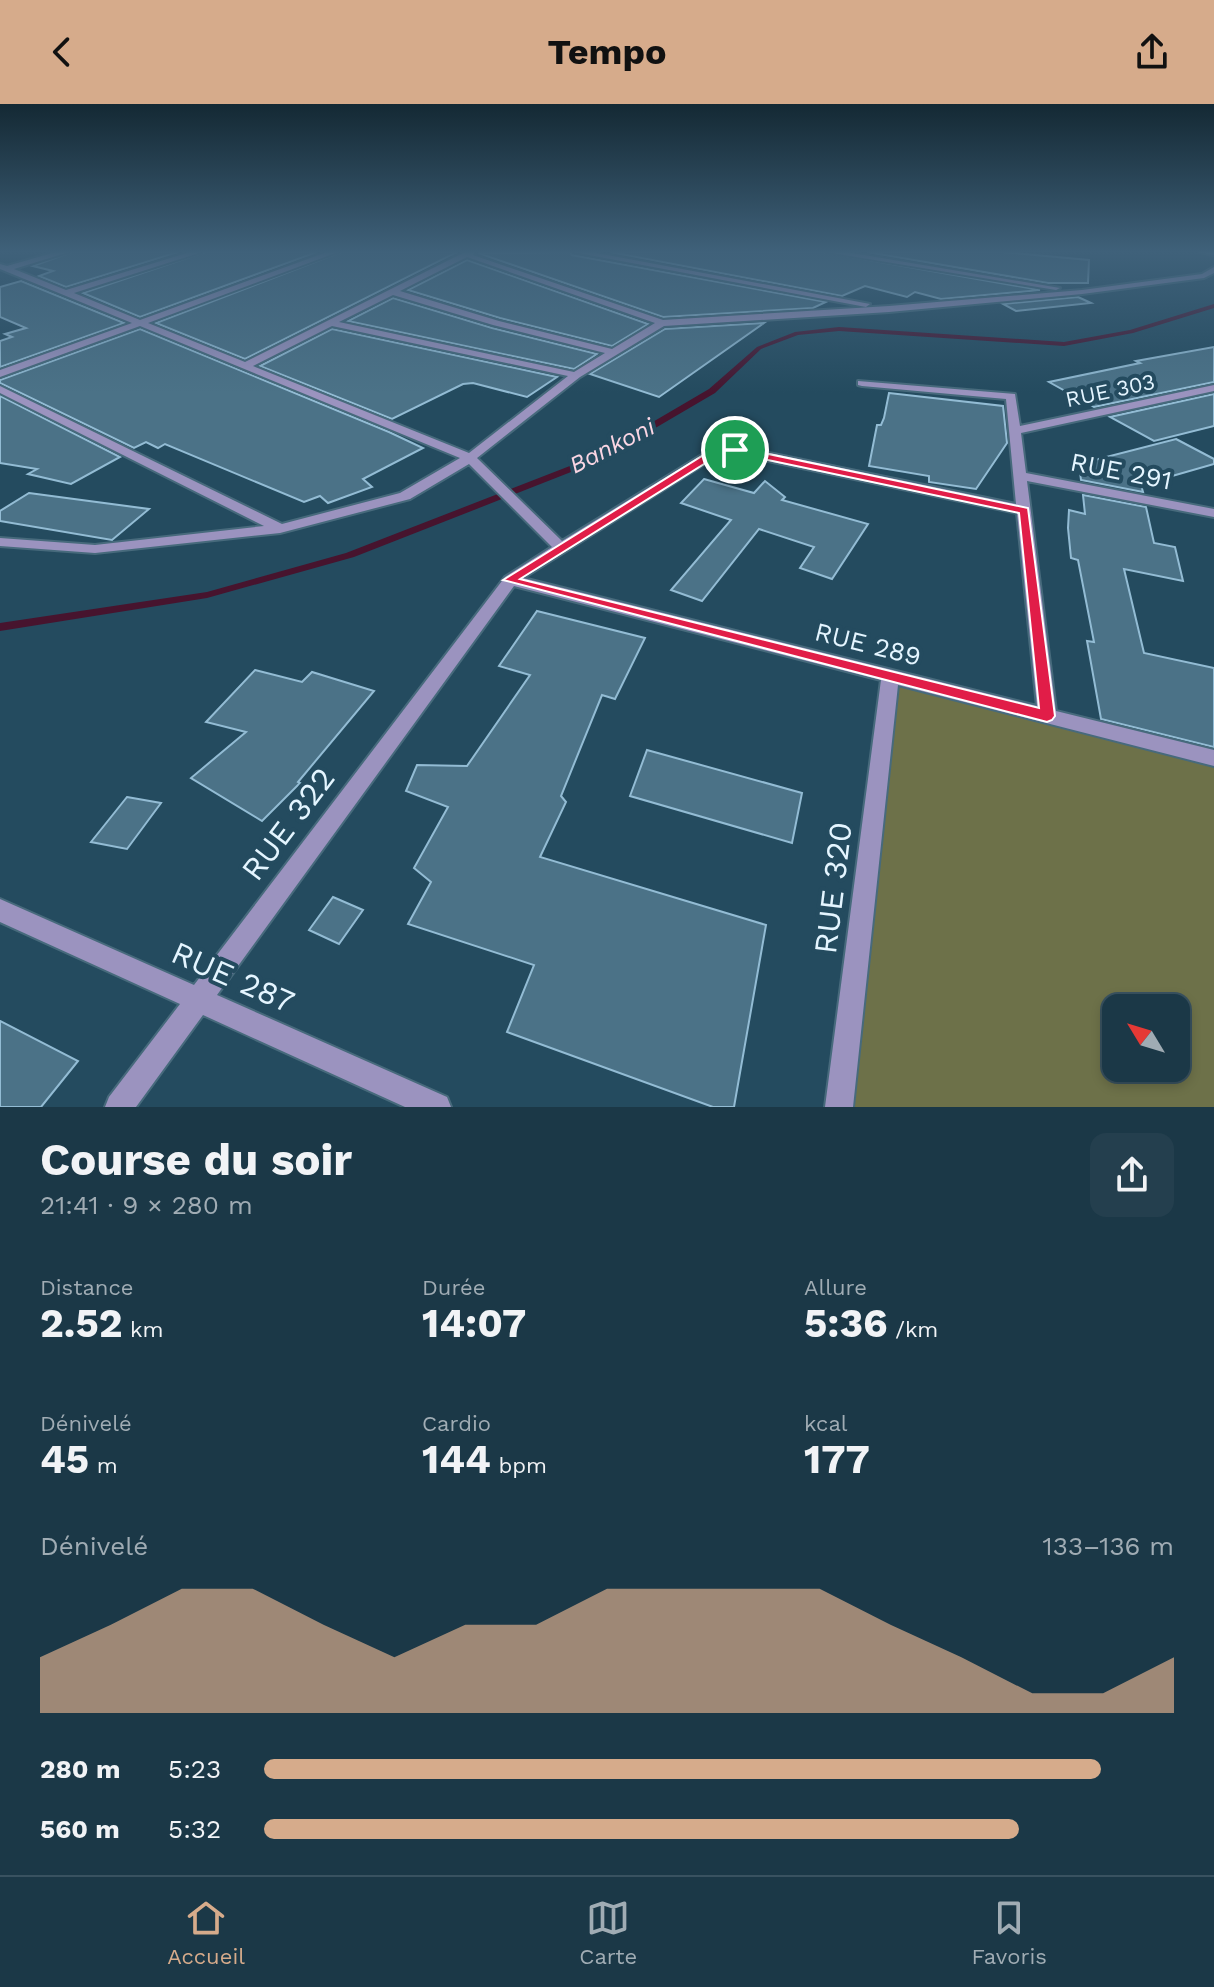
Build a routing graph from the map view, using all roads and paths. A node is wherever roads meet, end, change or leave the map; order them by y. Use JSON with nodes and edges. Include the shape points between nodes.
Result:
{"nodes":[{"id":1,"x":80,"y":299,"type":"edge"},
{"id":2,"x":206,"y":299,"type":"edge"},
{"id":3,"x":379,"y":299,"type":"edge"},
{"id":4,"x":416,"y":299,"type":"edge"},
{"id":5,"x":595,"y":299,"type":"edge"},
{"id":6,"x":835,"y":299,"type":"edge"},
{"id":7,"x":1005,"y":299,"type":"edge"},
{"id":8,"x":889,"y":309,"type":"junction"},
{"id":9,"x":140,"y":323,"type":"junction"},
{"id":10,"x":330,"y":323,"type":"junction"},
{"id":11,"x":662,"y":323,"type":"junction"},
{"id":12,"x":611,"y":352,"type":"junction"},
{"id":13,"x":245,"y":366,"type":"junction"},
{"id":14,"x":0,"y":374,"type":"edge"},
{"id":15,"x":576,"y":375,"type":"junction"},
{"id":16,"x":862,"y":383,"type":"dead end"},
{"id":17,"x":1214,"y":388,"type":"edge"},
{"id":18,"x":0,"y":389,"type":"edge"},
{"id":19,"x":1015,"y":431,"type":"junction"},
{"id":20,"x":470,"y":458,"type":"junction"},
{"id":21,"x":1020,"y":476,"type":"junction"},
{"id":22,"x":1024,"y":510,"type":"junction"},
{"id":23,"x":1214,"y":513,"type":"edge"},
{"id":24,"x":280,"y":529,"type":"junction"},
{"id":25,"x":0,"y":542,"type":"edge"},
{"id":26,"x":561,"y":548,"type":"junction"},
{"id":27,"x":510,"y":580,"type":"junction"},
{"id":28,"x":890,"y":677,"type":"junction"},
{"id":29,"x":1047,"y":716,"type":"junction"},
{"id":30,"x":1214,"y":758,"type":"edge"},
{"id":31,"x":0,"y":910,"type":"edge"},
{"id":32,"x":199,"y":999,"type":"junction"},
{"id":33,"x":119,"y":1107,"type":"edge"},
{"id":34,"x":437,"y":1107,"type":"edge"},
{"id":35,"x":839,"y":1107,"type":"edge"}],
"edges":[{"from":1,"to":9,"type":"street"},
{"from":2,"to":9,"type":"street"},
{"from":3,"to":10,"type":"street"},
{"from":4,"to":12,"type":"street"},
{"from":5,"to":11,"type":"street"},
{"from":6,"to":8,"type":"street"},
{"from":7,"to":8,"type":"street"},
{"from":8,"to":11,"type":"street"},
{"from":9,"to":13,"type":"street"},
{"from":9,"to":14,"type":"street"},
{"from":10,"to":13,"type":"street"},
{"from":10,"to":15,"type":"street"},
{"from":11,"to":12,"type":"street"},
{"from":12,"to":15,"type":"street"},
{"from":13,"to":20,"type":"street"},
{"from":15,"to":20,"type":"street"},
{"from":16,"to":19,"type":"street","via":[[1011,396]]},
{"from":17,"to":19,"type":"street","name":"RUE 303"},
{"from":18,"to":24,"type":"street"},
{"from":19,"to":21,"type":"street"},
{"from":20,"to":24,"type":"street","via":[[405,496]]},
{"from":20,"to":26,"type":"street"},
{"from":21,"to":22,"type":"street"},
{"from":21,"to":23,"type":"street","name":"RUE 291"},
{"from":22,"to":26,"type":"street","via":[[735,450],[714,453]]},
{"from":22,"to":29,"type":"street"},
{"from":24,"to":25,"type":"street","via":[[95,549]]},
{"from":26,"to":27,"type":"street"},
{"from":27,"to":28,"type":"street","name":"RUE 289"},
{"from":27,"to":32,"type":"street","name":"RUE 322"},
{"from":28,"to":29,"type":"street","name":"RUE 289"},
{"from":28,"to":35,"type":"street","name":"RUE 320"},
{"from":29,"to":30,"type":"street","name":"RUE 289"},
{"from":31,"to":32,"type":"street","name":"RUE 287"},
{"from":32,"to":33,"type":"street","name":"RUE 322"},
{"from":32,"to":34,"type":"street","name":"RUE 287"}]}
